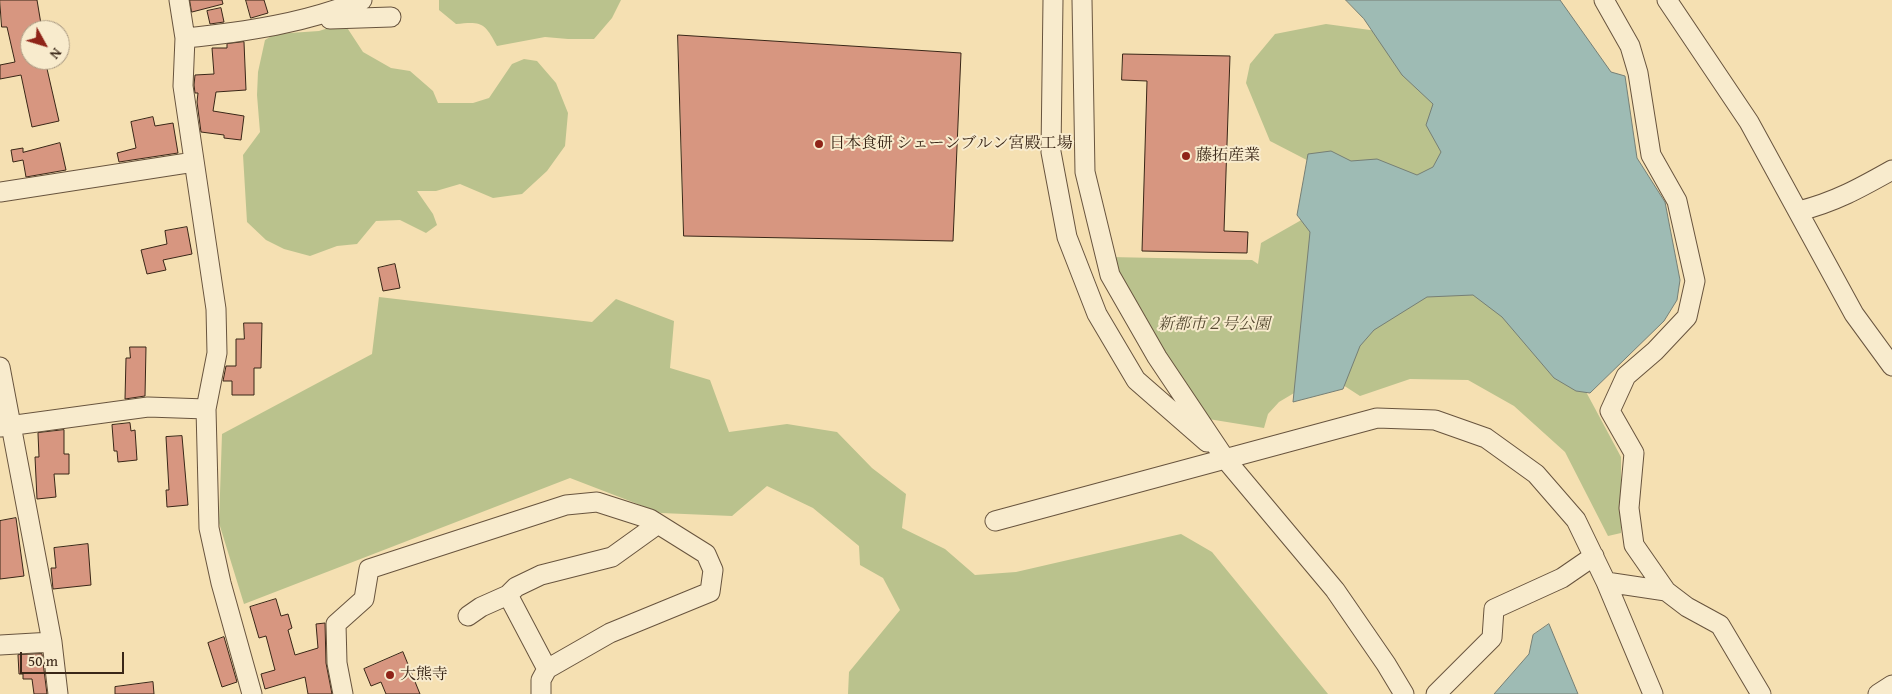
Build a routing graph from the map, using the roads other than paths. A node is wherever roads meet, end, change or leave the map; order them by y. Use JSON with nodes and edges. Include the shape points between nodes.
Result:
{"nodes":[{"id":1,"x":179,"y":0,"type":"edge"},
{"id":2,"x":362,"y":0,"type":"edge"},
{"id":3,"x":1053,"y":0,"type":"edge"},
{"id":4,"x":1082,"y":0,"type":"edge"},
{"id":5,"x":1604,"y":0,"type":"edge"},
{"id":6,"x":1667,"y":0,"type":"edge"},
{"id":7,"x":311,"y":16,"type":"junction"},
{"id":8,"x":391,"y":17,"type":"dead end"},
{"id":9,"x":185,"y":38,"type":"junction"},
{"id":10,"x":194,"y":162,"type":"junction"},
{"id":11,"x":1892,"y":170,"type":"edge"},
{"id":12,"x":0,"y":192,"type":"edge"},
{"id":13,"x":1799,"y":211,"type":"junction"},
{"id":14,"x":1892,"y":366,"type":"edge"},
{"id":15,"x":0,"y":367,"type":"edge"},
{"id":16,"x":206,"y":408,"type":"junction"},
{"id":17,"x":5,"y":426,"type":"edge"},
{"id":18,"x":1226,"y":460,"type":"junction"},
{"id":19,"x":996,"y":521,"type":"dead end"},
{"id":20,"x":658,"y":524,"type":"junction"},
{"id":21,"x":1594,"y":556,"type":"junction"},
{"id":22,"x":1606,"y":582,"type":"junction"},
{"id":23,"x":1666,"y":591,"type":"junction"},
{"id":24,"x":508,"y":595,"type":"junction"},
{"id":25,"x":468,"y":616,"type":"dead end"},
{"id":26,"x":52,"y":642,"type":"junction"},
{"id":27,"x":0,"y":644,"type":"edge"},
{"id":28,"x":547,"y":669,"type":"junction"},
{"id":29,"x":1892,"y":685,"type":"edge"},
{"id":30,"x":58,"y":694,"type":"edge"},
{"id":31,"x":252,"y":694,"type":"edge"},
{"id":32,"x":343,"y":694,"type":"edge"},
{"id":33,"x":541,"y":694,"type":"edge"},
{"id":34,"x":1404,"y":694,"type":"edge"},
{"id":35,"x":1436,"y":694,"type":"edge"},
{"id":36,"x":1653,"y":694,"type":"edge"},
{"id":37,"x":1761,"y":694,"type":"edge"},
{"id":38,"x":1878,"y":694,"type":"edge"}],
"edges":[{"from":1,"to":9,"type":"street"},
{"from":2,"to":7,"type":"street"},
{"from":3,"to":18,"type":"street","via":[[1051,152],[1068,237],[1097,314],[1136,380]]},
{"from":4,"to":18,"type":"street","via":[[1085,172],[1110,275],[1157,357]]},
{"from":5,"to":23,"type":"street","via":[[1630,46],[1638,73],[1651,155],[1677,201],[1695,281],[1687,317],[1626,376],[1610,411],[1634,453],[1628,508],[1634,545]]},
{"from":6,"to":13,"type":"street","via":[[1749,122]]},
{"from":7,"to":8,"type":"street","via":[[316,20]]},
{"from":7,"to":9,"type":"street","via":[[243,32]]},
{"from":9,"to":10,"type":"street","via":[[184,86]]},
{"from":10,"to":12,"type":"street"},
{"from":10,"to":16,"type":"street","via":[[216,309],[217,353]]},
{"from":11,"to":13,"type":"street","via":[[1825,205]]},
{"from":13,"to":14,"type":"street","via":[[1854,314]]},
{"from":15,"to":17,"type":"street"},
{"from":16,"to":17,"type":"street","via":[[148,406]]},
{"from":16,"to":31,"type":"street","via":[[210,528],[221,583]]},
{"from":17,"to":26,"type":"street"},
{"from":18,"to":19,"type":"street"},
{"from":18,"to":21,"type":"street","via":[[1377,418],[1435,420],[1486,438],[1536,474],[1576,520]]},
{"from":18,"to":34,"type":"street","via":[[1335,590]]},
{"from":20,"to":24,"type":"street","via":[[612,557],[541,575],[516,587]]},
{"from":20,"to":28,"type":"street","via":[[706,554],[713,570],[710,592],[610,633]]},
{"from":20,"to":32,"type":"street","via":[[597,502],[566,505],[369,569],[364,598],[336,624],[337,663]]},
{"from":21,"to":22,"type":"street"},
{"from":21,"to":35,"type":"street","via":[[1562,578],[1494,608],[1492,638]]},
{"from":22,"to":23,"type":"street"},
{"from":22,"to":36,"type":"street"},
{"from":23,"to":37,"type":"street","via":[[1720,625]]},
{"from":24,"to":25,"type":"street"},
{"from":24,"to":28,"type":"street"},
{"from":26,"to":27,"type":"street"},
{"from":26,"to":30,"type":"street"},
{"from":28,"to":33,"type":"street"},
{"from":29,"to":38,"type":"street"}]}
